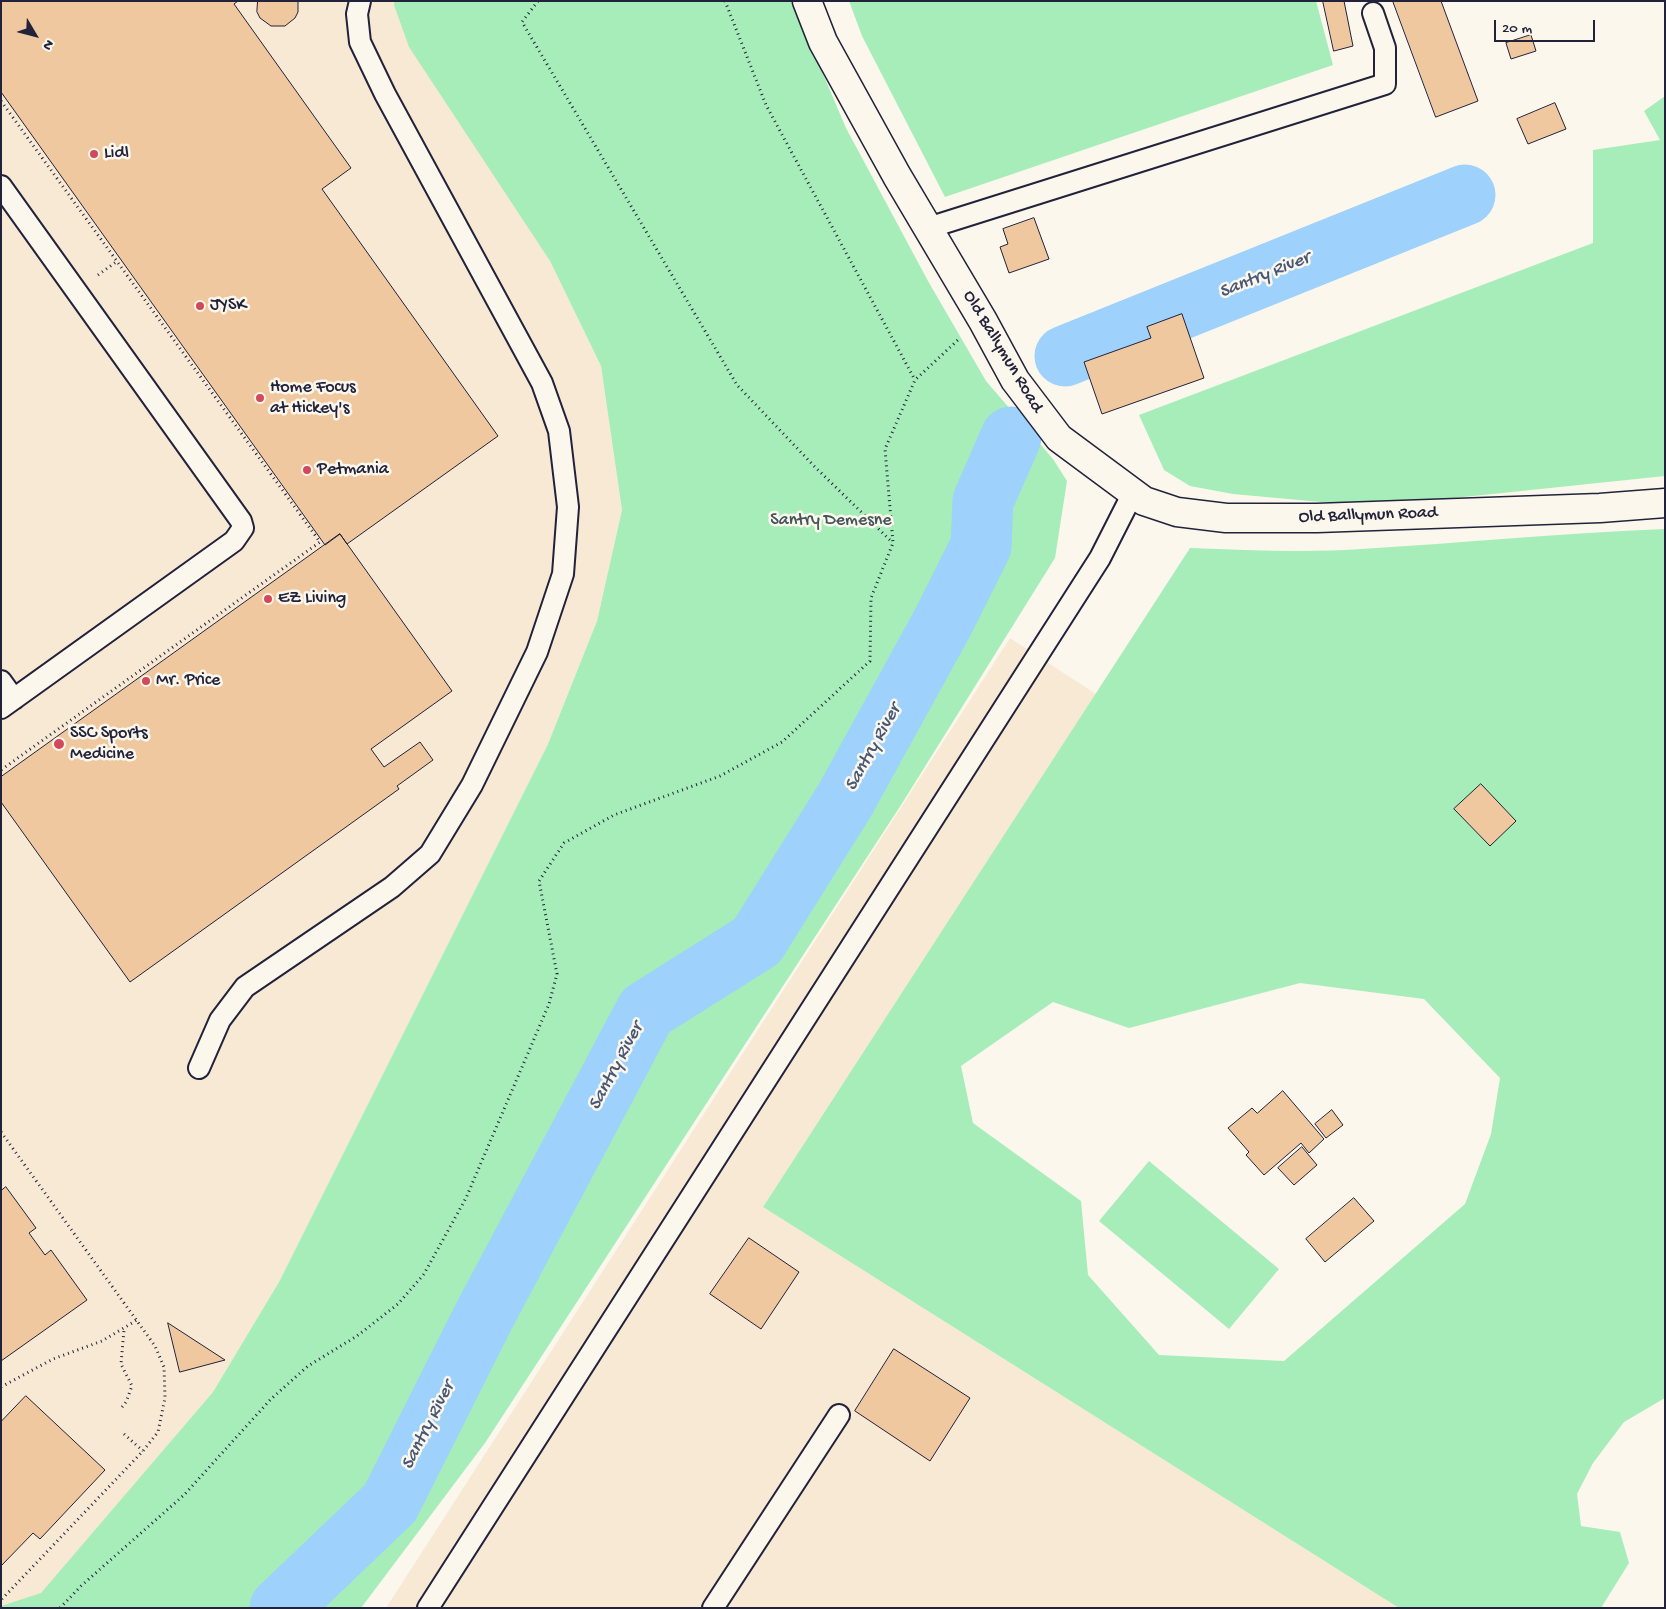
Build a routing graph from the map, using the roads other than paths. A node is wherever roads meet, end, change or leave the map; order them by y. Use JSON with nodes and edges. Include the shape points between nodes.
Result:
{"nodes":[{"id":1,"x":360,"y":1,"type":"edge"},
{"id":2,"x":807,"y":1,"type":"edge"},
{"id":3,"x":1373,"y":13,"type":"dead end"},
{"id":4,"x":1,"y":186,"type":"edge"},
{"id":5,"x":928,"y":228,"type":"junction"},
{"id":6,"x":1133,"y":493,"type":"junction"},
{"id":7,"x":1665,"y":503,"type":"edge"},
{"id":8,"x":1,"y":680,"type":"edge"},
{"id":9,"x":8,"y":704,"type":"edge"},
{"id":10,"x":199,"y":1068,"type":"dead end"},
{"id":11,"x":840,"y":1414,"type":"dead end"},
{"id":12,"x":428,"y":1608,"type":"edge"},
{"id":13,"x":713,"y":1608,"type":"edge"}],
"edges":[{"from":1,"to":10,"type":"lane","via":[[357,14],[360,42],[542,383],[559,431],[568,507],[563,574],[537,652],[472,785],[430,854],[392,887],[246,987],[220,1020]]},
{"from":2,"to":5,"type":"street","name":"Old Ballymun Road","via":[[823,42]]},
{"from":3,"to":5,"type":"lane","via":[[1385,48],[1385,84]]},
{"from":4,"to":9,"type":"lane","via":[[243,528],[234,541]]},
{"from":5,"to":6,"type":"street","name":"Old Ballymun Road","via":[[1015,380],[1045,423],[1078,454]]},
{"from":6,"to":7,"type":"street","name":"Old Ballymun Road","via":[[1144,501],[1177,512],[1226,518],[1336,518]]},
{"from":6,"to":12,"type":"lane","via":[[1100,558]]},
{"from":8,"to":9,"type":"lane"},
{"from":11,"to":13,"type":"lane"}]}
